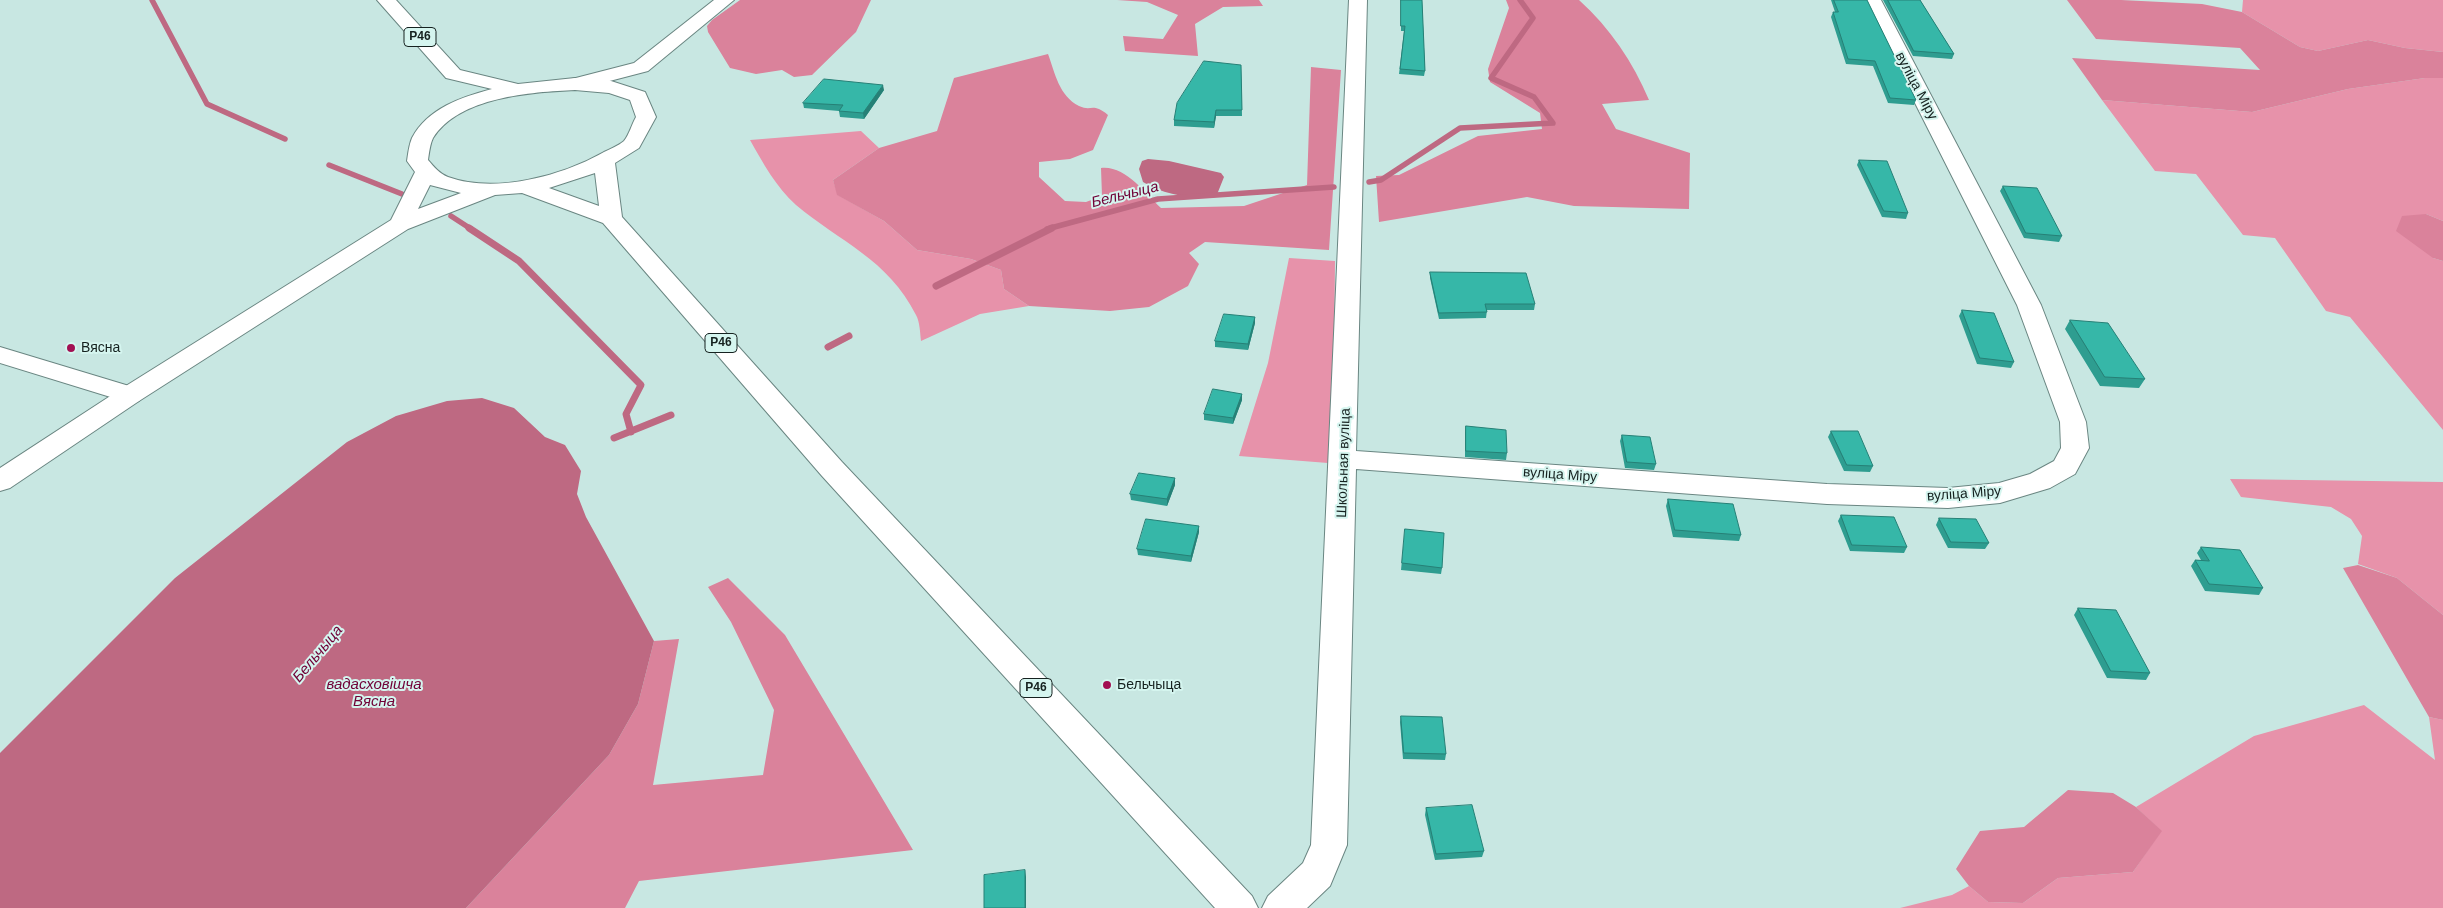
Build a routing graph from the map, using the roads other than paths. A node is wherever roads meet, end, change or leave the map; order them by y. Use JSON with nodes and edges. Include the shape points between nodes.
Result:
{"nodes":[{"id":1,"x":386,"y":0,"type":"edge"},
{"id":2,"x":725,"y":0,"type":"edge"},
{"id":3,"x":1358,"y":0,"type":"edge"},
{"id":4,"x":1872,"y":0,"type":"edge"},
{"id":5,"x":641,"y":67,"type":"junction"},
{"id":6,"x":453,"y":74,"type":"junction"},
{"id":7,"x":575,"y":84,"type":"junction"},
{"id":8,"x":516,"y":89,"type":"junction"},
{"id":9,"x":638,"y":96,"type":"junction"},
{"id":10,"x":447,"y":112,"type":"junction"},
{"id":11,"x":604,"y":162,"type":"junction"},
{"id":12,"x":426,"y":172,"type":"junction"},
{"id":13,"x":526,"y":187,"type":"junction"},
{"id":14,"x":492,"y":189,"type":"junction"},
{"id":15,"x":611,"y":218,"type":"junction"},
{"id":16,"x":400,"y":224,"type":"junction"},
{"id":17,"x":0,"y":355,"type":"edge"},
{"id":18,"x":130,"y":395,"type":"junction"},
{"id":19,"x":1344,"y":460,"type":"junction"},
{"id":20,"x":0,"y":481,"type":"edge"},
{"id":21,"x":1239,"y":908,"type":"edge"},
{"id":22,"x":1282,"y":908,"type":"edge"}],
"edges":[{"from":1,"to":6,"type":"street","number":"Р46"},
{"from":2,"to":5,"type":"street"},
{"from":3,"to":19,"type":"street","name":"Школьная вуліца"},
{"from":4,"to":19,"type":"street","name":"вуліца Міру","via":[[2028,304],[2073,422],[2075,448],[2065,467],[2040,481],[2000,493],[1948,498],[1827,494]]},
{"from":5,"to":7,"type":"street"},
{"from":5,"to":9,"type":"street"},
{"from":6,"to":8,"type":"street"},
{"from":6,"to":10,"type":"street"},
{"from":7,"to":8,"type":"street"},
{"from":7,"to":9,"type":"street","via":[[610,87]]},
{"from":8,"to":10,"type":"street"},
{"from":9,"to":11,"type":"street","number":"Р46","via":[[646,117],[631,144]]},
{"from":10,"to":12,"type":"street","via":[[427,132],[417,148],[417,161]]},
{"from":11,"to":13,"type":"street","number":"Р46"},
{"from":11,"to":15,"type":"street"},
{"from":12,"to":14,"type":"street","number":"Р46","via":[[440,181]]},
{"from":12,"to":16,"type":"street"},
{"from":13,"to":14,"type":"street","number":"Р46"},
{"from":13,"to":15,"type":"street","number":"Р46"},
{"from":14,"to":16,"type":"street"},
{"from":15,"to":21,"type":"street","number":"Р46","via":[[832,469]]},
{"from":16,"to":18,"type":"street"},
{"from":17,"to":18,"type":"street"},
{"from":18,"to":20,"type":"street"},
{"from":19,"to":22,"type":"street","name":"Школьная вуліца","via":[[1329,845],[1317,874]]}]}
